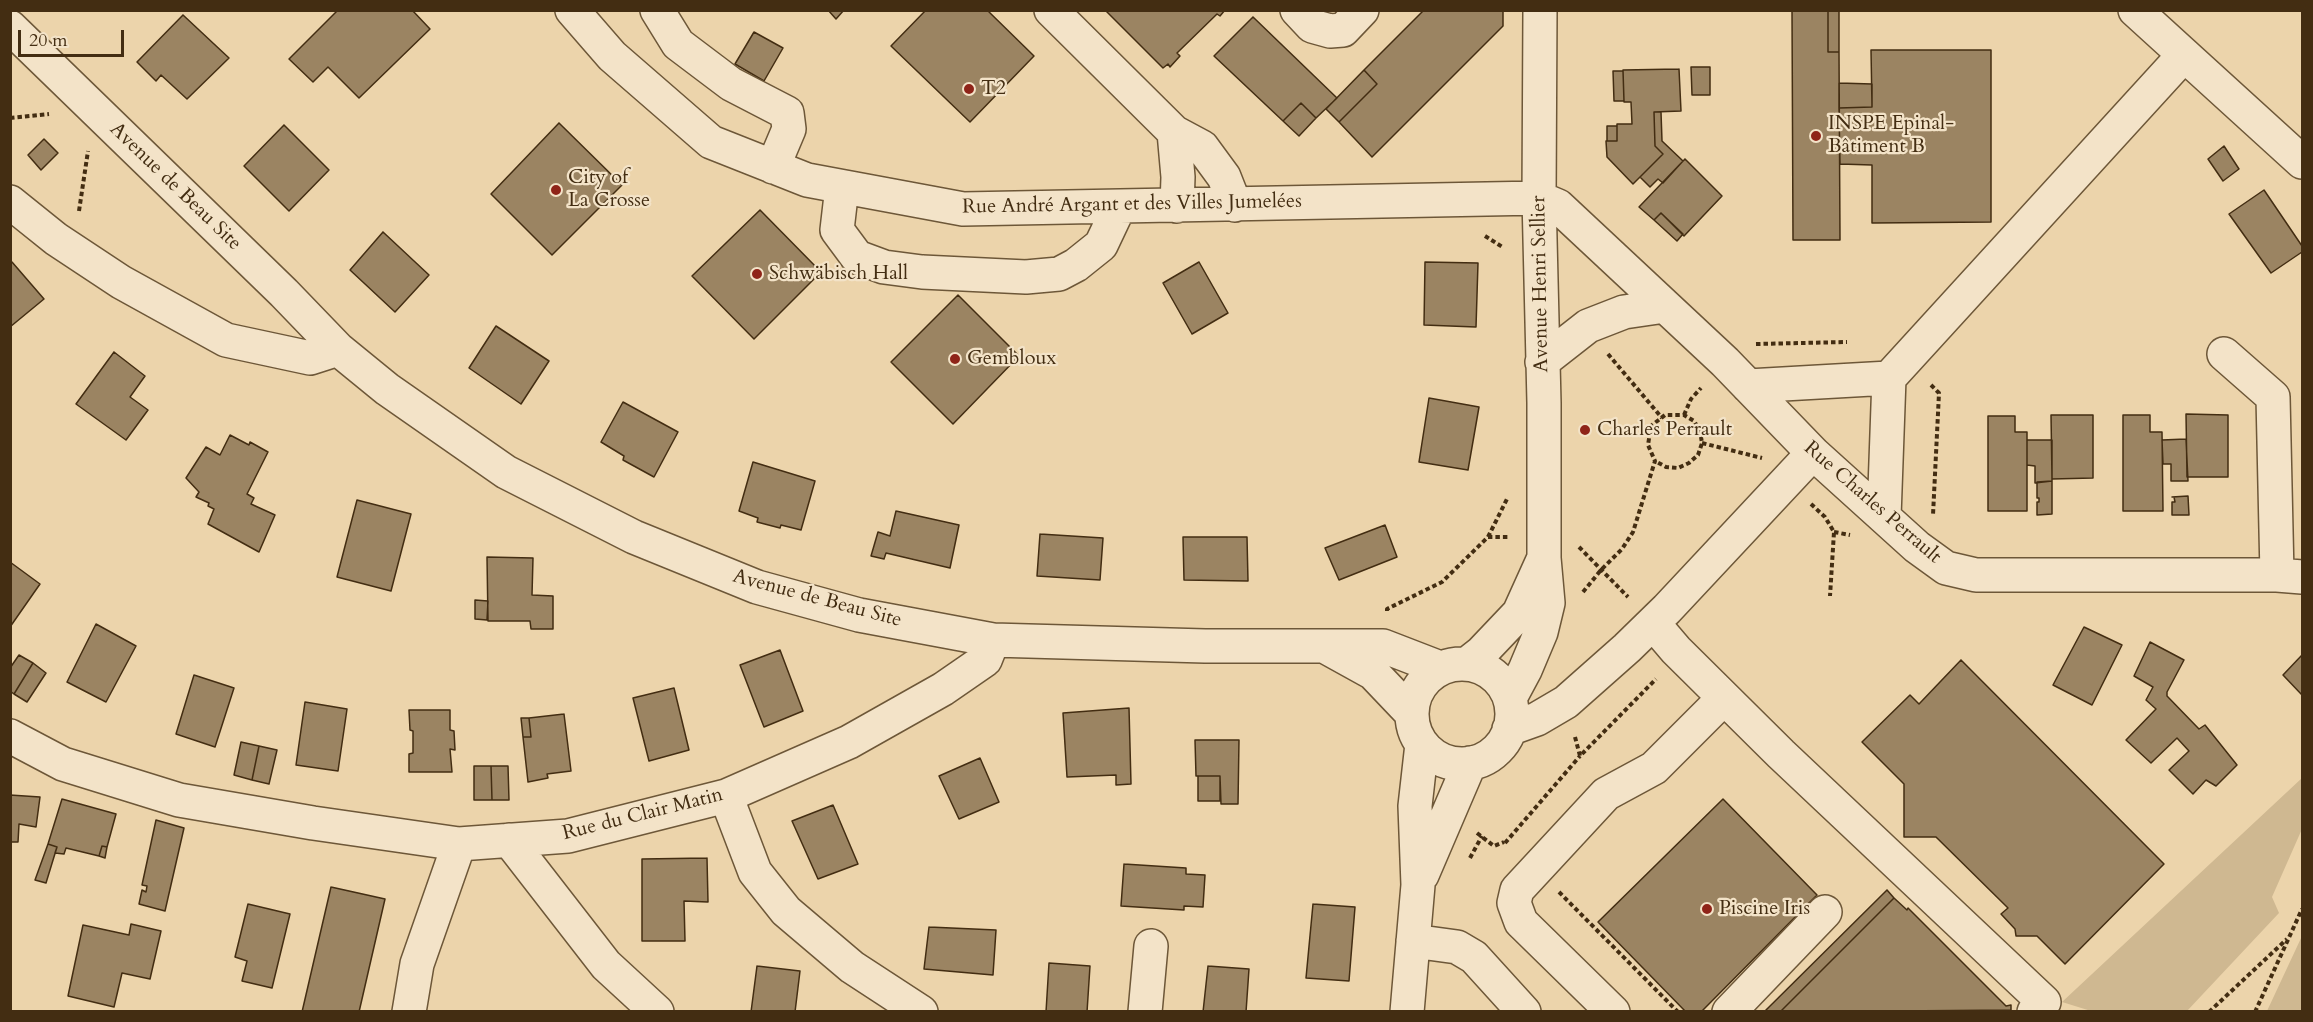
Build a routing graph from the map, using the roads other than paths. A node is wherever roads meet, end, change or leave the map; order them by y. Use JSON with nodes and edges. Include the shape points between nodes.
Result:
{"nodes":[{"id":1,"x":572,"y":10,"type":"edge"},
{"id":2,"x":657,"y":10,"type":"edge"},
{"id":3,"x":1051,"y":10,"type":"edge"},
{"id":4,"x":1297,"y":10,"type":"edge"},
{"id":5,"x":1362,"y":10,"type":"edge"},
{"id":6,"x":1540,"y":10,"type":"edge"},
{"id":7,"x":2135,"y":10,"type":"edge"},
{"id":8,"x":10,"y":27,"type":"edge"},
{"id":9,"x":2184,"y":56,"type":"junction"},
{"id":10,"x":1174,"y":132,"type":"junction"},
{"id":11,"x":2302,"y":162,"type":"edge"},
{"id":12,"x":773,"y":167,"type":"junction"},
{"id":13,"x":842,"y":187,"type":"junction"},
{"id":14,"x":1539,"y":198,"type":"junction"},
{"id":15,"x":10,"y":202,"type":"edge"},
{"id":16,"x":1235,"y":205,"type":"junction"},
{"id":17,"x":1177,"y":206,"type":"junction"},
{"id":18,"x":1119,"y":207,"type":"junction"},
{"id":19,"x":1665,"y":306,"type":"junction"},
{"id":20,"x":338,"y":349,"type":"junction"},
{"id":21,"x":2224,"y":354,"type":"dead end"},
{"id":22,"x":1542,"y":363,"type":"junction"},
{"id":23,"x":1889,"y":378,"type":"junction"},
{"id":24,"x":1748,"y":386,"type":"junction"},
{"id":25,"x":1813,"y":453,"type":"junction"},
{"id":26,"x":1884,"y":517,"type":"junction"},
{"id":27,"x":1544,"y":558,"type":"junction"},
{"id":28,"x":2290,"y":576,"type":"edge"},
{"id":29,"x":1653,"y":623,"type":"junction"},
{"id":30,"x":993,"y":640,"type":"junction"},
{"id":31,"x":1321,"y":645,"type":"junction"},
{"id":32,"x":1454,"y":666,"type":"junction"},
{"id":33,"x":1724,"y":698,"type":"junction"},
{"id":34,"x":1509,"y":714,"type":"junction"},
{"id":35,"x":1417,"y":729,"type":"junction"},
{"id":36,"x":10,"y":736,"type":"edge"},
{"id":37,"x":1470,"y":763,"type":"junction"},
{"id":38,"x":726,"y":795,"type":"junction"},
{"id":39,"x":509,"y":840,"type":"junction"},
{"id":40,"x":459,"y":844,"type":"junction"},
{"id":41,"x":1418,"y":885,"type":"junction"},
{"id":42,"x":1825,"y":912,"type":"dead end"},
{"id":43,"x":1413,"y":941,"type":"junction"},
{"id":44,"x":1151,"y":946,"type":"dead end"},
{"id":45,"x":409,"y":1011,"type":"edge"},
{"id":46,"x":657,"y":1011,"type":"edge"},
{"id":47,"x":921,"y":1011,"type":"edge"},
{"id":48,"x":1145,"y":1011,"type":"edge"},
{"id":49,"x":1407,"y":1011,"type":"edge"},
{"id":50,"x":1524,"y":1011,"type":"edge"},
{"id":51,"x":1613,"y":1011,"type":"edge"},
{"id":52,"x":1729,"y":1011,"type":"edge"},
{"id":53,"x":2034,"y":1011,"type":"edge"}],
"edges":[{"from":1,"to":12,"type":"street","name":"Rue André Argant et des Villes Jumelées","via":[[612,56],[711,142]]},
{"from":2,"to":12,"type":"street","via":[[678,44],[731,84],[787,113],[789,129]]},
{"from":3,"to":10,"type":"street"},
{"from":4,"to":5,"type":"street","via":[[1312,26],[1330,31],[1343,30]]},
{"from":6,"to":14,"type":"street","name":"Avenue Henri Sellier"},
{"from":7,"to":9,"type":"street"},
{"from":8,"to":20,"type":"street","name":"Avenue de Beau Site"},
{"from":9,"to":11,"type":"street"},
{"from":9,"to":23,"type":"street"},
{"from":10,"to":16,"type":"street","via":[[1202,147],[1224,177]]},
{"from":10,"to":17,"type":"street"},
{"from":12,"to":13,"type":"street","name":"Rue André Argant et des Villes Jumelées","via":[[807,180]]},
{"from":13,"to":18,"type":"street","name":"Rue André Argant et des Villes Jumelées","via":[[963,209]]},
{"from":13,"to":18,"type":"street","via":[[837,230],[857,258],[884,267],[922,272],[1026,278],[1059,274],[1101,245]]},
{"from":14,"to":16,"type":"street","name":"Rue André Argant et des Villes Jumelées"},
{"from":14,"to":19,"type":"street","name":"Rue Charles Perrault","via":[[1558,206]]},
{"from":14,"to":22,"type":"street","name":"Avenue Henri Sellier"},
{"from":15,"to":20,"type":"street","via":[[121,282],[226,340],[310,358]]},
{"from":16,"to":17,"type":"street","name":"Rue André Argant et des Villes Jumelées"},
{"from":17,"to":18,"type":"street","name":"Rue André Argant et des Villes Jumelées"},
{"from":19,"to":22,"type":"street","via":[[1624,312],[1588,326]]},
{"from":19,"to":24,"type":"street","name":"Rue Charles Perrault"},
{"from":20,"to":30,"type":"street","name":"Avenue de Beau Site","via":[[387,389],[506,472],[634,537],[757,587],[859,615]]},
{"from":21,"to":28,"type":"street","name":"Rue Charles Perrault","via":[[2273,397]]},
{"from":22,"to":27,"type":"street","name":"Avenue Henri Sellier"},
{"from":23,"to":24,"type":"street"},
{"from":23,"to":26,"type":"street"},
{"from":24,"to":25,"type":"street","name":"Rue Charles Perrault"},
{"from":25,"to":26,"type":"street","name":"Rue Charles Perrault"},
{"from":25,"to":29,"type":"street"},
{"from":26,"to":28,"type":"street","name":"Rue Charles Perrault","via":[[1946,568],[1976,575]]},
{"from":27,"to":32,"type":"street","name":"Avenue Henri Sellier","via":[[1519,613],[1481,653]]},
{"from":27,"to":34,"type":"street","name":"Avenue Henri Sellier","via":[[1548,603],[1541,632]]},
{"from":29,"to":33,"type":"street"},
{"from":29,"to":34,"type":"street","via":[[1566,702],[1537,718]]},
{"from":30,"to":31,"type":"street","name":"Avenue de Beau Site"},
{"from":30,"to":38,"type":"street","name":"Rue du Clair Matin","via":[[985,660],[942,689],[849,742]]},
{"from":31,"to":32,"type":"street","name":"Avenue de Beau Site","via":[[1383,646]]},
{"from":31,"to":35,"type":"street","name":"Avenue de Beau Site","via":[[1373,673]]},
{"from":32,"to":34,"type":"street","via":[[1481,668],[1494,675],[1503,685]]},
{"from":32,"to":35,"type":"street","via":[[1428,676],[1420,687],[1413,700]]},
{"from":33,"to":51,"type":"street","via":[[1654,768],[1606,794],[1517,890],[1514,903],[1521,922]]},
{"from":33,"to":53,"type":"street","via":[[2044,1002]]},
{"from":34,"to":37,"type":"street","via":[[1503,742],[1492,754]]},
{"from":35,"to":37,"type":"street","via":[[1431,754],[1456,764]]},
{"from":35,"to":41,"type":"street"},
{"from":36,"to":40,"type":"street","name":"Rue du Clair Matin","via":[[63,764],[179,800]]},
{"from":37,"to":41,"type":"street"},
{"from":38,"to":39,"type":"street","name":"Rue du Clair Matin","via":[[568,836]]},
{"from":38,"to":47,"type":"street","via":[[755,872],[786,911],[852,966]]},
{"from":39,"to":40,"type":"street","name":"Rue du Clair Matin"},
{"from":39,"to":46,"type":"street","via":[[606,964]]},
{"from":40,"to":45,"type":"street","via":[[417,964]]},
{"from":41,"to":43,"type":"street"},
{"from":42,"to":52,"type":"street"},
{"from":43,"to":49,"type":"street"},
{"from":43,"to":50,"type":"street","via":[[1456,947],[1474,957]]},
{"from":44,"to":48,"type":"street"}]}
